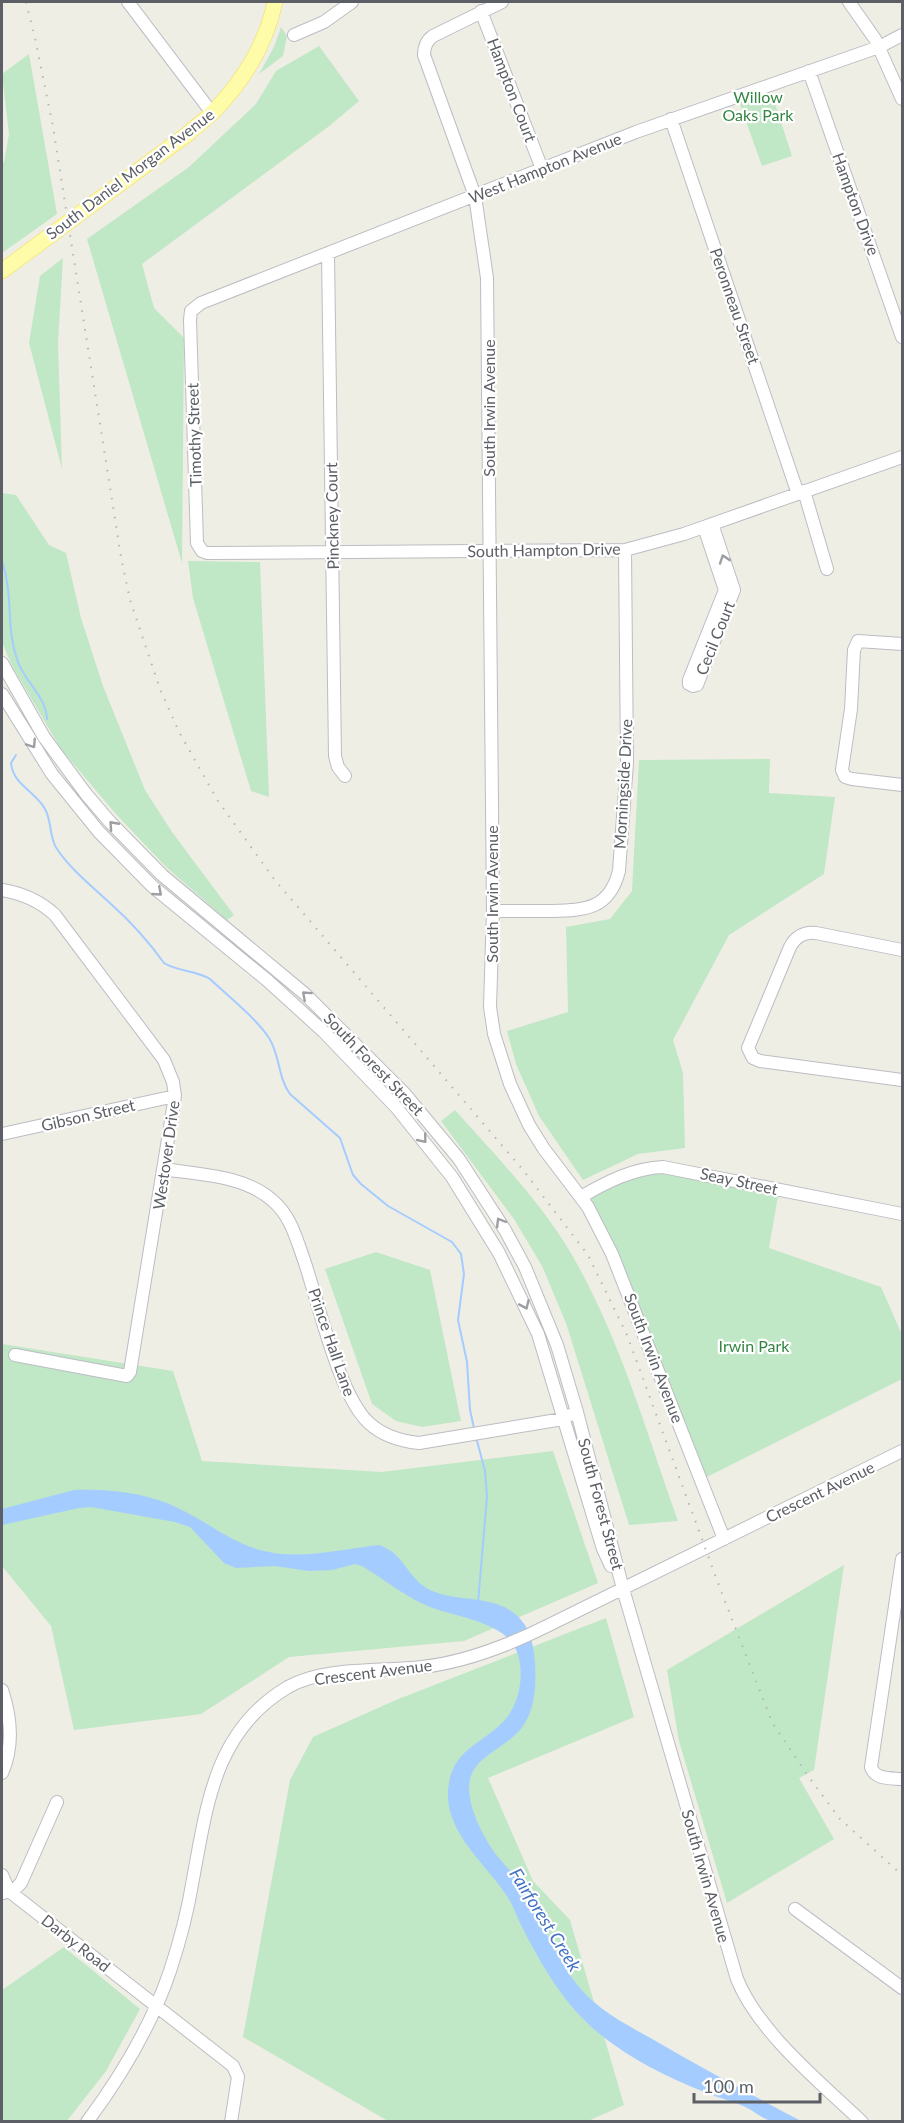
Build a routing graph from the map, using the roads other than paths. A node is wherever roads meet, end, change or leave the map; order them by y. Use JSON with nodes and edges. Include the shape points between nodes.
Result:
{"nodes":[{"id":1,"x":128,"y":2,"type":"edge"},
{"id":2,"x":275,"y":2,"type":"edge"},
{"id":3,"x":352,"y":2,"type":"edge"},
{"id":4,"x":502,"y":2,"type":"edge"},
{"id":5,"x":849,"y":2,"type":"edge"},
{"id":6,"x":481,"y":11,"type":"junction"},
{"id":7,"x":294,"y":35,"type":"dead end"},
{"id":8,"x":903,"y":35,"type":"edge"},
{"id":9,"x":879,"y":47,"type":"junction"},
{"id":10,"x":810,"y":71,"type":"junction"},
{"id":11,"x":903,"y":99,"type":"edge"},
{"id":12,"x":212,"y":113,"type":"junction"},
{"id":13,"x":671,"y":119,"type":"junction"},
{"id":14,"x":543,"y":169,"type":"junction"},
{"id":15,"x":475,"y":196,"type":"junction"},
{"id":16,"x":328,"y":253,"type":"junction"},
{"id":17,"x":2,"y":271,"type":"edge"},
{"id":18,"x":903,"y":295,"type":"edge"},
{"id":19,"x":890,"y":300,"type":"junction"},
{"id":20,"x":191,"y":311,"type":"joint"},
{"id":21,"x":903,"y":337,"type":"edge"},
{"id":22,"x":903,"y":457,"type":"edge"},
{"id":23,"x":801,"y":493,"type":"junction"},
{"id":24,"x":708,"y":526,"type":"junction"},
{"id":25,"x":625,"y":550,"type":"junction"},
{"id":26,"x":332,"y":552,"type":"junction"},
{"id":27,"x":490,"y":552,"type":"junction"},
{"id":28,"x":207,"y":553,"type":"joint"},
{"id":29,"x":827,"y":569,"type":"dead end"},
{"id":30,"x":729,"y":590,"type":"junction"},
{"id":31,"x":903,"y":644,"type":"edge"},
{"id":32,"x":2,"y":663,"type":"edge"},
{"id":33,"x":2,"y":694,"type":"edge"},
{"id":34,"x":345,"y":776,"type":"dead end"},
{"id":35,"x":903,"y":785,"type":"edge"},
{"id":36,"x":2,"y":891,"type":"edge"},
{"id":37,"x":493,"y":911,"type":"junction"},
{"id":38,"x":903,"y":950,"type":"edge"},
{"id":39,"x":903,"y":1080,"type":"edge"},
{"id":40,"x":175,"y":1096,"type":"junction"},
{"id":41,"x":2,"y":1134,"type":"edge"},
{"id":42,"x":165,"y":1169,"type":"junction"},
{"id":43,"x":581,"y":1197,"type":"junction"},
{"id":44,"x":903,"y":1214,"type":"edge"},
{"id":45,"x":15,"y":1355,"type":"dead end"},
{"id":46,"x":577,"y":1412,"type":"junction"},
{"id":47,"x":563,"y":1419,"type":"junction"},
{"id":48,"x":903,"y":1451,"type":"edge"},
{"id":49,"x":724,"y":1539,"type":"junction"},
{"id":50,"x":903,"y":1559,"type":"edge"},
{"id":51,"x":622,"y":1589,"type":"junction"},
{"id":52,"x":2,"y":1690,"type":"edge"},
{"id":53,"x":2,"y":1773,"type":"edge"},
{"id":54,"x":903,"y":1779,"type":"edge"},
{"id":55,"x":57,"y":1802,"type":"dead end"},
{"id":56,"x":2,"y":1875,"type":"edge"},
{"id":57,"x":5,"y":1892,"type":"edge"},
{"id":58,"x":795,"y":1909,"type":"dead end"},
{"id":59,"x":903,"y":1988,"type":"edge"},
{"id":60,"x":157,"y":2006,"type":"junction"},
{"id":61,"x":87,"y":2121,"type":"edge"},
{"id":62,"x":231,"y":2121,"type":"edge"},
{"id":63,"x":862,"y":2121,"type":"edge"}],
"edges":[{"from":1,"to":12,"type":"street"},
{"from":2,"to":12,"type":"main road","name":"South Daniel Morgan Avenue","via":[[255,58]]},
{"from":3,"to":7,"type":"street","via":[[324,22]]},
{"from":4,"to":6,"type":"street"},
{"from":5,"to":9,"type":"street"},
{"from":6,"to":14,"type":"street","name":"Hampton Court"},
{"from":6,"to":15,"type":"street","name":"South Irwin Avenue","via":[[433,36],[426,43],[424,55]]},
{"from":8,"to":9,"type":"street","name":"West Hampton Avenue"},
{"from":9,"to":10,"type":"street","name":"West Hampton Avenue"},
{"from":9,"to":11,"type":"street"},
{"from":10,"to":13,"type":"street","name":"West Hampton Avenue"},
{"from":10,"to":19,"type":"street","name":"Hampton Drive"},
{"from":12,"to":17,"type":"main road","name":"South Daniel Morgan Avenue"},
{"from":13,"to":14,"type":"street","name":"West Hampton Avenue"},
{"from":13,"to":23,"type":"street","name":"Peronneau Street"},
{"from":14,"to":15,"type":"street","name":"West Hampton Avenue"},
{"from":15,"to":16,"type":"street","name":"West Hampton Avenue"},
{"from":15,"to":27,"type":"street","name":"South Irwin Avenue","via":[[488,296]]},
{"from":16,"to":20,"type":"street","name":"West Hampton Avenue","via":[[201,303]]},
{"from":16,"to":26,"type":"street","name":"Pinckney Court"},
{"from":18,"to":19,"type":"street"},
{"from":19,"to":21,"type":"street","name":"Hampton Drive"},
{"from":20,"to":28,"type":"street","name":"Timothy Street","via":[[197,543]]},
{"from":22,"to":23,"type":"street","name":"South Hampton Drive"},
{"from":23,"to":24,"type":"street","name":"South Hampton Drive"},
{"from":23,"to":29,"type":"street","name":"Peronneau Street"},
{"from":24,"to":25,"type":"street","name":"South Hampton Drive"},
{"from":24,"to":30,"type":"street","name":"Cecil Court"},
{"from":25,"to":27,"type":"street","name":"South Hampton Drive"},
{"from":25,"to":37,"type":"street","name":"Morningside Drive","via":[[627,763],[616,883],[604,900],[586,909]]},
{"from":26,"to":27,"type":"street","name":"South Hampton Drive"},
{"from":26,"to":28,"type":"street","name":"South Hampton Drive"},
{"from":26,"to":34,"type":"street","name":"Pinckney Court","via":[[335,756]]},
{"from":27,"to":37,"type":"street","name":"South Irwin Avenue"},
{"from":30,"to":30,"type":"street","name":"Cecil Court","via":[[689,680],[693,686],[697,685]]},
{"from":31,"to":35,"type":"street","via":[[858,641],[842,770],[852,780]]},
{"from":46,"to":32,"type":"street","name":"South Forest Street","one_way":true,"via":[[557,1346],[525,1267],[459,1159],[405,1094],[329,1016],[162,875],[110,822],[44,737]]},
{"from":33,"to":47,"type":"street","name":"South Forest Street","one_way":true,"via":[[52,774],[125,860],[307,1016],[366,1074],[425,1142],[476,1215],[520,1293],[538,1334]]},
{"from":36,"to":40,"type":"street","name":"Westover Drive","via":[[42,904],[55,915],[164,1060]]},
{"from":37,"to":43,"type":"street","name":"South Irwin Avenue","via":[[490,1007],[503,1066],[529,1125]]},
{"from":38,"to":39,"type":"street","via":[[816,933],[799,936],[790,948],[748,1048],[750,1055],[760,1061]]},
{"from":40,"to":41,"type":"street","name":"Gibson Street"},
{"from":40,"to":42,"type":"street","name":"Westover Drive"},
{"from":42,"to":45,"type":"street","name":"Westover Drive","via":[[127,1376]]},
{"from":42,"to":47,"type":"street","name":"Prince Hall Lane","via":[[242,1183],[281,1209],[293,1228],[350,1396],[369,1423],[387,1436],[408,1442],[430,1442]]},
{"from":43,"to":44,"type":"street","name":"Seay Street","via":[[630,1174],[663,1167]]},
{"from":43,"to":49,"type":"street","name":"South Irwin Avenue","via":[[600,1227],[626,1287]]},
{"from":46,"to":47,"type":"street","name":"Prince Hall Lane"},
{"from":46,"to":51,"type":"street","name":"South Forest Street"},
{"from":47,"to":51,"type":"street","name":"South Forest Street","via":[[603,1549]]},
{"from":48,"to":49,"type":"street","name":"Crescent Avenue"},
{"from":49,"to":51,"type":"street","name":"Crescent Avenue"},
{"from":50,"to":54,"type":"street","via":[[871,1767],[879,1776]]},
{"from":51,"to":60,"type":"street","name":"Crescent Avenue","via":[[488,1652],[425,1667],[334,1674],[306,1680],[273,1697],[246,1722],[226,1752],[212,1789],[182,1932]]},
{"from":51,"to":63,"type":"street","name":"South Irwin Avenue","via":[[741,1989],[762,2022]]},
{"from":52,"to":53,"type":"street","via":[[10,1741]]},
{"from":55,"to":57,"type":"street","via":[[21,1883]]},
{"from":56,"to":57,"type":"street"},
{"from":57,"to":60,"type":"street","name":"Darby Road"},
{"from":58,"to":59,"type":"street"},
{"from":60,"to":61,"type":"street","name":"Crescent Avenue","via":[[129,2061]]},
{"from":60,"to":62,"type":"street","name":"Darby Road","via":[[236,2069]]}]}
